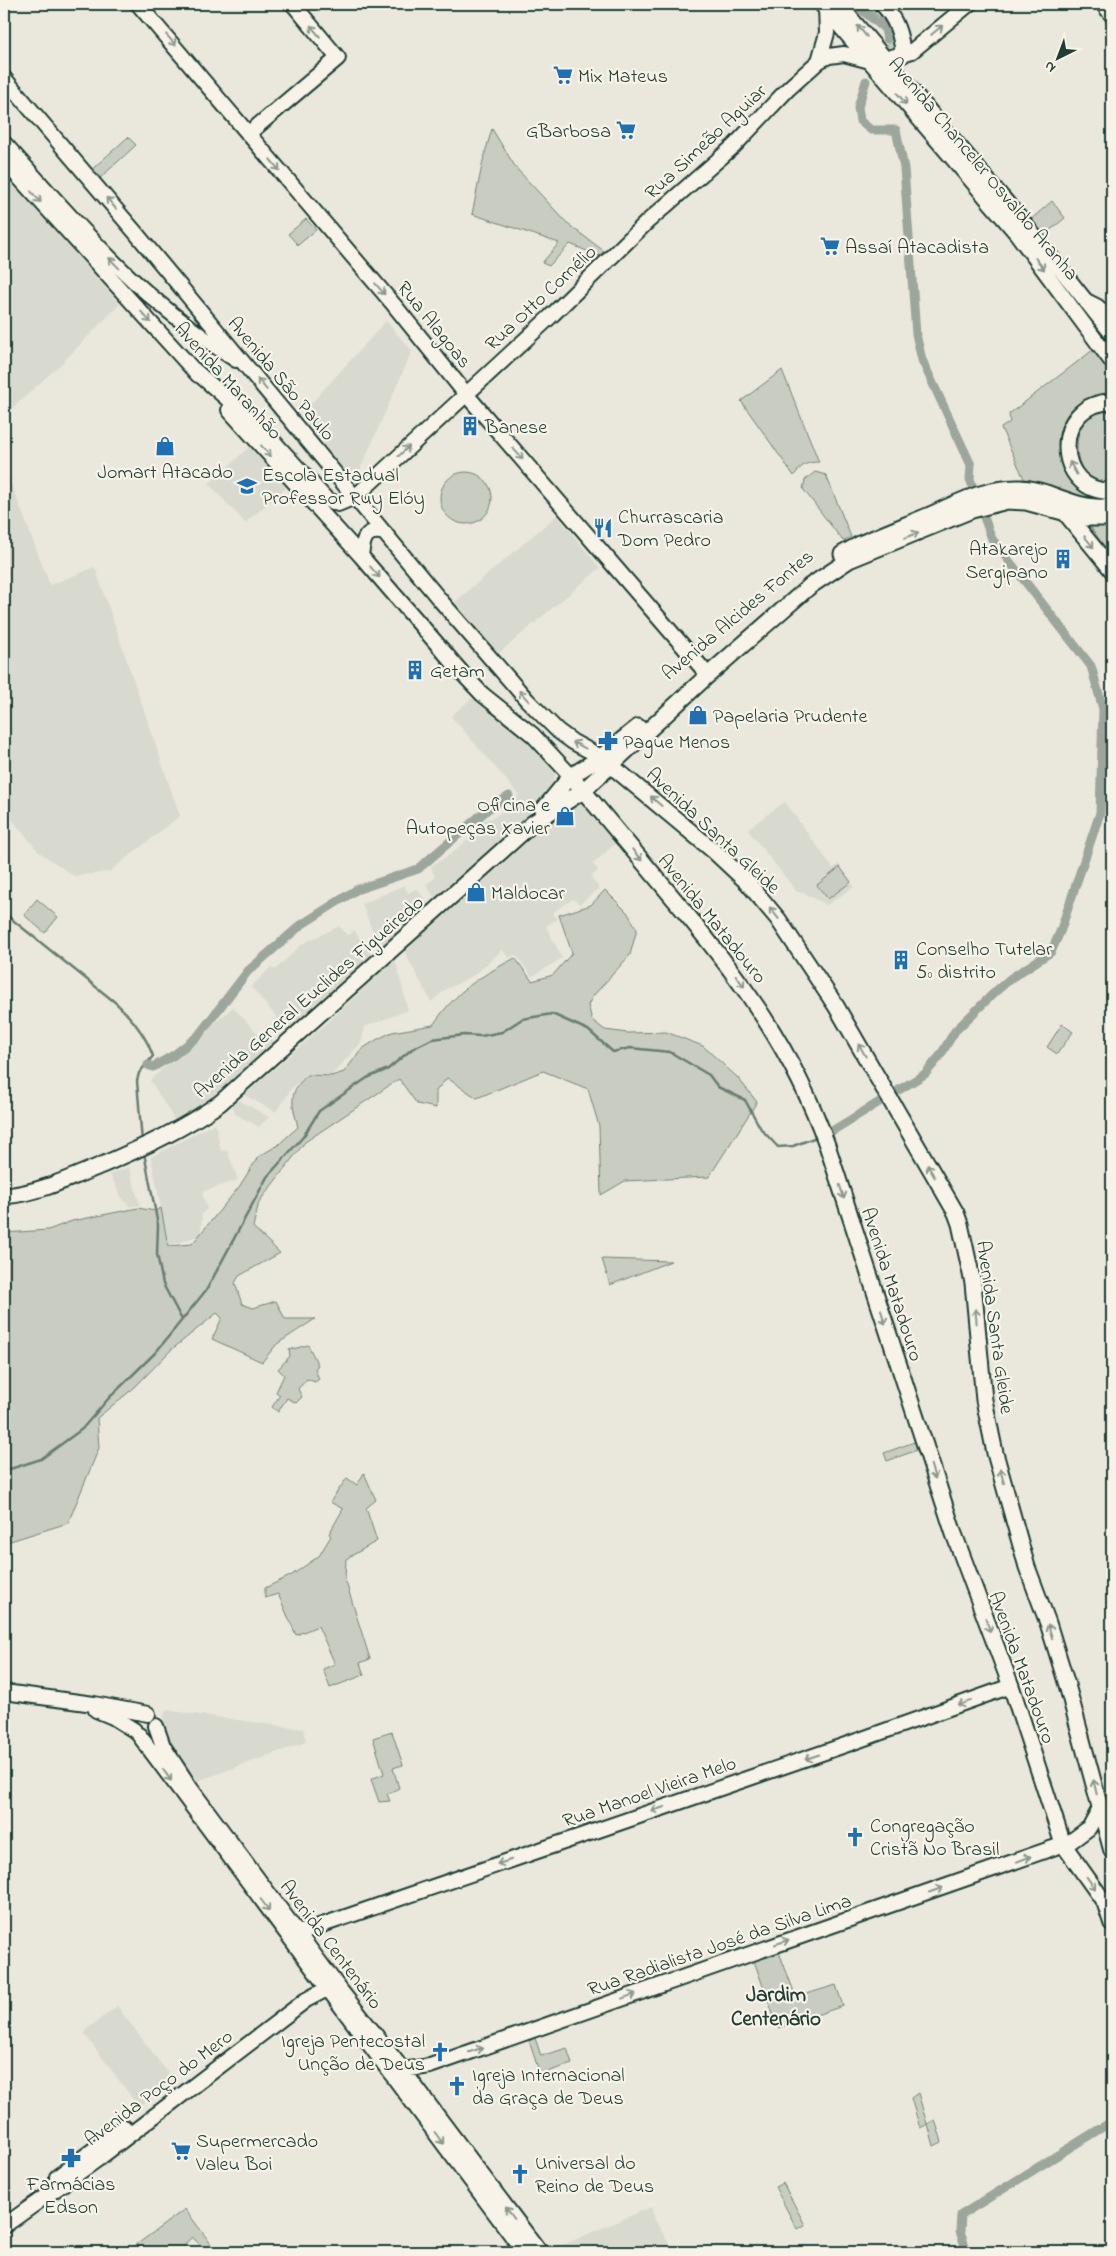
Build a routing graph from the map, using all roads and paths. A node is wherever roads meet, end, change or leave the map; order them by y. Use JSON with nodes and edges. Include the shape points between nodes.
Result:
{"nodes":[{"id":1,"x":138,"y":4,"type":"edge"},
{"id":2,"x":293,"y":4,"type":"edge"},
{"id":3,"x":839,"y":4,"type":"edge"},
{"id":4,"x":882,"y":4,"type":"edge"},
{"id":5,"x":969,"y":4,"type":"edge"},
{"id":6,"x":1103,"y":4,"type":"edge"},
{"id":7,"x":824,"y":6,"type":"edge"},
{"id":8,"x":1112,"y":15,"type":"edge"},
{"id":9,"x":903,"y":54,"type":"junction"},
{"id":10,"x":885,"y":59,"type":"junction"},
{"id":11,"x":819,"y":61,"type":"junction"},
{"id":12,"x":870,"y":62,"type":"junction"},
{"id":13,"x":4,"y":78,"type":"edge"},
{"id":14,"x":248,"y":134,"type":"junction"},
{"id":15,"x":4,"y":143,"type":"edge"},
{"id":16,"x":4,"y":161,"type":"edge"},
{"id":17,"x":619,"y":250,"type":"joint"},
{"id":18,"x":1087,"y":302,"type":"junction"},
{"id":19,"x":1112,"y":321,"type":"edge"},
{"id":20,"x":1112,"y":334,"type":"edge"},
{"id":21,"x":1112,"y":362,"type":"edge"},
{"id":22,"x":249,"y":368,"type":"junction"},
{"id":23,"x":193,"y":369,"type":"junction"},
{"id":24,"x":466,"y":393,"type":"junction"},
{"id":25,"x":1112,"y":402,"type":"edge"},
{"id":26,"x":1112,"y":491,"type":"edge"},
{"id":27,"x":355,"y":497,"type":"junction"},
{"id":28,"x":981,"y":501,"type":"junction"},
{"id":29,"x":1112,"y":506,"type":"edge"},
{"id":30,"x":1067,"y":514,"type":"junction"},
{"id":31,"x":1112,"y":518,"type":"edge"},
{"id":32,"x":385,"y":533,"type":"junction"},
{"id":33,"x":361,"y":556,"type":"junction"},
{"id":34,"x":1112,"y":570,"type":"edge"},
{"id":35,"x":702,"y":668,"type":"junction"},
{"id":36,"x":607,"y":760,"type":"junction"},
{"id":37,"x":571,"y":776,"type":"junction"},
{"id":38,"x":583,"y":791,"type":"junction"},
{"id":39,"x":533,"y":822,"type":"junction"},
{"id":40,"x":4,"y":1196,"type":"edge"},
{"id":41,"x":1011,"y":1686,"type":"junction"},
{"id":42,"x":4,"y":1692,"type":"edge"},
{"id":43,"x":64,"y":1701,"type":"junction"},
{"id":44,"x":152,"y":1720,"type":"junction"},
{"id":45,"x":136,"y":1733,"type":"junction"},
{"id":46,"x":1100,"y":1808,"type":"junction"},
{"id":47,"x":1063,"y":1844,"type":"junction"},
{"id":48,"x":1112,"y":1851,"type":"edge"},
{"id":49,"x":1112,"y":1924,"type":"edge"},
{"id":50,"x":299,"y":1933,"type":"junction"},
{"id":51,"x":332,"y":1987,"type":"junction"},
{"id":52,"x":386,"y":2067,"type":"junction"},
{"id":53,"x":403,"y":2070,"type":"junction"},
{"id":54,"x":5,"y":2222,"type":"edge"},
{"id":55,"x":524,"y":2252,"type":"edge"},
{"id":56,"x":540,"y":2252,"type":"edge"}],
"edges":[{"from":1,"to":14,"type":"main road","name":"Rua Alagoas","one_way":true},
{"from":14,"to":2,"type":"main road","one_way":true,"via":[[338,58]]},
{"from":10,"to":3,"type":"main road","name":"Avenida Chanceler Osvaldo Aranha","one_way":true},
{"from":4,"to":9,"type":"main road","via":[[900,31]]},
{"from":9,"to":5,"type":"main road","one_way":true,"via":[[916,48]]},
{"from":6,"to":8,"type":"main road"},
{"from":7,"to":11,"type":"main road","via":[[828,33]]},
{"from":7,"to":12,"type":"main road","name":"Avenida Chanceler Osvaldo Aranha"},
{"from":9,"to":10,"type":"main road"},
{"from":10,"to":18,"type":"main road","name":"Avenida Chanceler Osvaldo Aranha"},
{"from":11,"to":12,"type":"main road","via":[[844,54]]},
{"from":11,"to":17,"type":"main road","name":"Rua Simeão Aguiar","via":[[734,146],[646,222]]},
{"from":12,"to":21,"type":"main road","name":"Avenida Chanceler Osvaldo Aranha","one_way":true,"via":[[1017,234]]},
{"from":22,"to":13,"type":"main road","name":"Avenida São Paulo","one_way":true},
{"from":14,"to":24,"type":"main road","name":"Rua Alagoas","one_way":true},
{"from":22,"to":15,"type":"main road","name":"Avenida Maranhão","one_way":true,"via":[[208,341],[139,286],[78,226]]},
{"from":16,"to":23,"type":"main road","name":"Avenida Maranhão","one_way":true},
{"from":17,"to":24,"type":"main road","name":"Rua Otto Cornélio"},
{"from":18,"to":19,"type":"main road"},
{"from":18,"to":20,"type":"main road","name":"Avenida Chanceler Osvaldo Aranha"},
{"from":27,"to":22,"type":"main road","name":"Avenida São Paulo","one_way":true},
{"from":23,"to":27,"type":"main road","via":[[265,432],[326,499],[338,504]]},
{"from":23,"to":33,"type":"main road","name":"Avenida Maranhão","one_way":true},
{"from":27,"to":24,"type":"main road","name":"Rua Otto Cornélio","one_way":true},
{"from":24,"to":35,"type":"main road","name":"Rua Alagoas","one_way":true},
{"from":26,"to":25,"type":"main road","one_way":true,"via":[[1089,485],[1080,478],[1071,466],[1066,446],[1068,432],[1083,411]]},
{"from":27,"to":32,"type":"main road","name":"Avenida São Paulo"},
{"from":28,"to":29,"type":"main road","name":"Avenida Alcides Fontes","via":[[1011,488],[1023,488],[1082,505]]},
{"from":28,"to":30,"type":"main road","name":"Avenida Alcides Fontes","via":[[1026,502]]},
{"from":28,"to":35,"type":"main road","name":"Avenida Alcides Fontes","via":[[844,552],[792,589]]},
{"from":36,"to":28,"type":"main road","name":"Avenida Alcides Fontes","one_way":true,"via":[[819,578],[849,560]]},
{"from":30,"to":31,"type":"main road","name":"Avenida Alcides Fontes","via":[[1092,519]]},
{"from":30,"to":34,"type":"main road","one_way":true},
{"from":32,"to":33,"type":"main road","via":[[374,531],[368,534]]},
{"from":36,"to":32,"type":"main road","name":"Avenida São Paulo","one_way":true,"via":[[566,738],[527,700]]},
{"from":33,"to":37,"type":"main road","name":"Avenida Maranhão","one_way":true,"via":[[482,694],[522,724]]},
{"from":35,"to":36,"type":"main road","name":"Avenida Alcides Fontes","via":[[630,734]]},
{"from":36,"to":37,"type":"main road","name":"Avenida General Euclides Figueiredo"},
{"from":36,"to":38,"type":"main road","name":"Avenida General Euclides Figueiredo"},
{"from":46,"to":36,"type":"main road","name":"Avenida Santa Gleide","one_way":true,"via":[[1067,1685],[1027,1566],[996,1454],[984,1400],[973,1283],[960,1224],[836,1006],[768,905],[715,852]]},
{"from":37,"to":38,"type":"main road","name":"Avenida Matadouro"},
{"from":37,"to":39,"type":"main road","name":"Avenida General Euclides Figueiredo"},
{"from":38,"to":39,"type":"main road","name":"Avenida General Euclides Figueiredo"},
{"from":38,"to":41,"type":"main road","name":"Avenida Matadouro","one_way":true,"via":[[754,1000],[795,1069],[827,1146],[954,1534]]},
{"from":39,"to":40,"type":"main road","name":"Avenida General Euclides Figueiredo","via":[[241,1085],[198,1119],[153,1143],[43,1188]]},
{"from":41,"to":47,"type":"main road","name":"Avenida Matadouro"},
{"from":41,"to":50,"type":"main road","name":"Rua Manoel Vieira Melo","one_way":true},
{"from":42,"to":43,"type":"main road"},
{"from":43,"to":44,"type":"main road","via":[[94,1704]]},
{"from":43,"to":45,"type":"main road","via":[[106,1714]]},
{"from":44,"to":45,"type":"main road","via":[[150,1735]]},
{"from":44,"to":45,"type":"main road","via":[[137,1716],[133,1723]]},
{"from":44,"to":50,"type":"main road","name":"Avenida Centenário","via":[[163,1746],[191,1790]]},
{"from":45,"to":51,"type":"main road","name":"Avenida Centenário","one_way":true},
{"from":46,"to":47,"type":"main road","name":"Rua Radialista José da Silva Lima","via":[[1085,1833]]},
{"from":46,"to":48,"type":"main road","name":"Avenida Santa Gleide"},
{"from":47,"to":49,"type":"main road","one_way":true,"via":[[1105,1903]]},
{"from":53,"to":47,"type":"main road","name":"Rua Radialista José da Silva Lima","one_way":true,"via":[[430,2066],[508,2040]]},
{"from":50,"to":51,"type":"main road","name":"Avenida Centenário"},
{"from":51,"to":52,"type":"main road","name":"Avenida Centenário"},
{"from":51,"to":53,"type":"main road","name":"Avenida Centenário"},
{"from":51,"to":54,"type":"main road","name":"Avenida Poço do Mero","via":[[315,1986],[231,2046],[170,2099]]},
{"from":52,"to":53,"type":"main road","name":"Rua Radialista José da Silva Lima"},
{"from":52,"to":55,"type":"main road","name":"Avenida Centenário","one_way":true},
{"from":56,"to":53,"type":"main road","name":"Avenida Centenário","one_way":true}]}
